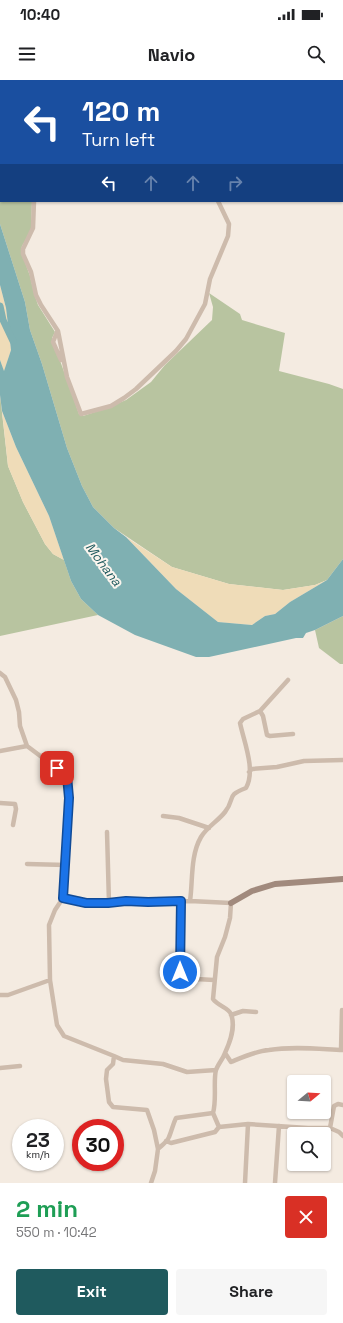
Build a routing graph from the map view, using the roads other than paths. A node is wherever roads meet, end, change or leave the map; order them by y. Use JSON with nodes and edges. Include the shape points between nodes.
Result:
{"nodes":[{"id":1,"x":34,"y":202,"type":"edge"},
{"id":2,"x":219,"y":202,"type":"edge"},
{"id":3,"x":0,"y":672,"type":"edge"},
{"id":4,"x":288,"y":680,"type":"dead end"},
{"id":5,"x":260,"y":711,"type":"junction"},
{"id":6,"x":293,"y":734,"type":"dead end"},
{"id":7,"x":27,"y":746,"type":"junction"},
{"id":8,"x":0,"y":751,"type":"edge"},
{"id":9,"x":343,"y":760,"type":"edge"},
{"id":10,"x":250,"y":772,"type":"junction"},
{"id":11,"x":0,"y":803,"type":"edge"},
{"id":12,"x":163,"y":816,"type":"dead end"},
{"id":13,"x":13,"y":825,"type":"dead end"},
{"id":14,"x":209,"y":828,"type":"junction"},
{"id":15,"x":107,"y":832,"type":"dead end"},
{"id":16,"x":27,"y":864,"type":"dead end"},
{"id":17,"x":66,"y":866,"type":"junction"},
{"id":18,"x":343,"y":879,"type":"edge"},
{"id":19,"x":63,"y":898,"type":"junction"},
{"id":20,"x":181,"y":901,"type":"junction"},
{"id":21,"x":190,"y":901,"type":"junction"},
{"id":22,"x":108,"y":903,"type":"junction"},
{"id":23,"x":231,"y":903,"type":"junction"},
{"id":24,"x":180,"y":972,"type":"dead end"},
{"id":25,"x":50,"y":980,"type":"junction"},
{"id":26,"x":214,"y":980,"type":"junction"},
{"id":27,"x":185,"y":986,"type":"dead end"},
{"id":28,"x":0,"y":995,"type":"edge"},
{"id":29,"x":342,"y":1010,"type":"dead end"},
{"id":30,"x":256,"y":1012,"type":"dead end"},
{"id":31,"x":231,"y":1015,"type":"junction"},
{"id":32,"x":342,"y":1050,"type":"edge"},
{"id":33,"x":225,"y":1053,"type":"junction"},
{"id":34,"x":114,"y":1056,"type":"junction"},
{"id":35,"x":20,"y":1066,"type":"dead end"},
{"id":36,"x":0,"y":1068,"type":"edge"},
{"id":37,"x":216,"y":1070,"type":"junction"},
{"id":38,"x":343,"y":1105,"type":"edge"},
{"id":39,"x":213,"y":1113,"type":"junction"},
{"id":40,"x":248,"y":1124,"type":"junction"},
{"id":41,"x":279,"y":1126,"type":"junction"},
{"id":42,"x":219,"y":1127,"type":"junction"},
{"id":43,"x":294,"y":1127,"type":"edge"},
{"id":44,"x":330,"y":1127,"type":"edge"},
{"id":45,"x":331,"y":1128,"type":"edge"},
{"id":46,"x":343,"y":1136,"type":"edge"},
{"id":47,"x":166,"y":1141,"type":"junction"},
{"id":48,"x":158,"y":1149,"type":"junction"},
{"id":49,"x":151,"y":1183,"type":"edge"},
{"id":50,"x":246,"y":1183,"type":"edge"},
{"id":51,"x":275,"y":1183,"type":"edge"}],
"edges":[{"from":1,"to":2,"type":"street","via":[[33,228],[23,248],[23,254],[40,305],[57,331],[67,377],[81,414],[111,406],[124,398],[186,339],[205,304],[210,279],[228,236],[230,224]]},
{"from":3,"to":7,"type":"street","via":[[16,700],[20,726]]},
{"from":4,"to":5,"type":"street"},
{"from":5,"to":6,"type":"street","via":[[267,736]]},
{"from":5,"to":10,"type":"street","via":[[240,723]]},
{"from":7,"to":8,"type":"street"},
{"from":7,"to":17,"type":"street","via":[[67,776],[69,798]]},
{"from":9,"to":10,"type":"street","via":[[304,761],[252,769]]},
{"from":10,"to":14,"type":"street","via":[[250,782],[246,788],[232,796],[226,811]]},
{"from":11,"to":13,"type":"street","via":[[15,804]]},
{"from":12,"to":14,"type":"street","via":[[194,822]]},
{"from":14,"to":21,"type":"street","via":[[201,837],[195,854]]},
{"from":15,"to":22,"type":"street"},
{"from":16,"to":17,"type":"street"},
{"from":17,"to":19,"type":"street"},
{"from":18,"to":23,"type":"main road","via":[[275,884],[252,891]]},
{"from":19,"to":22,"type":"street","via":[[86,903]]},
{"from":19,"to":25,"type":"street","via":[[49,925]]},
{"from":20,"to":21,"type":"street"},
{"from":20,"to":22,"type":"street"},
{"from":20,"to":24,"type":"street"},
{"from":21,"to":23,"type":"street"},
{"from":23,"to":26,"type":"street","via":[[230,918],[217,957]]},
{"from":25,"to":28,"type":"street","via":[[8,995]]},
{"from":25,"to":34,"type":"street","via":[[57,1025],[64,1036]]},
{"from":26,"to":27,"type":"street","via":[[196,979]]},
{"from":26,"to":31,"type":"street","via":[[213,999]]},
{"from":29,"to":32,"type":"street"},
{"from":30,"to":31,"type":"street","via":[[243,1011]]},
{"from":31,"to":33,"type":"street","via":[[233,1026]]},
{"from":32,"to":33,"type":"street","via":[[267,1050],[231,1062]]},
{"from":33,"to":37,"type":"street"},
{"from":34,"to":37,"type":"street","via":[[123,1060],[164,1064],[187,1072]]},
{"from":34,"to":48,"type":"street","via":[[113,1064],[107,1070],[106,1079],[109,1102],[114,1107],[147,1110]]},
{"from":35,"to":36,"type":"street"},
{"from":37,"to":39,"type":"street"},
{"from":38,"to":44,"type":"street","via":[[334,1106]]},
{"from":39,"to":42,"type":"street"},
{"from":39,"to":47,"type":"street","via":[[176,1118]]},
{"from":40,"to":41,"type":"street"},
{"from":40,"to":42,"type":"street"},
{"from":40,"to":50,"type":"street"},
{"from":41,"to":43,"type":"street"},
{"from":41,"to":51,"type":"street"},
{"from":42,"to":47,"type":"street","via":[[215,1132],[171,1143]]},
{"from":45,"to":46,"type":"street"},
{"from":47,"to":48,"type":"street"},
{"from":48,"to":49,"type":"street"}]}
